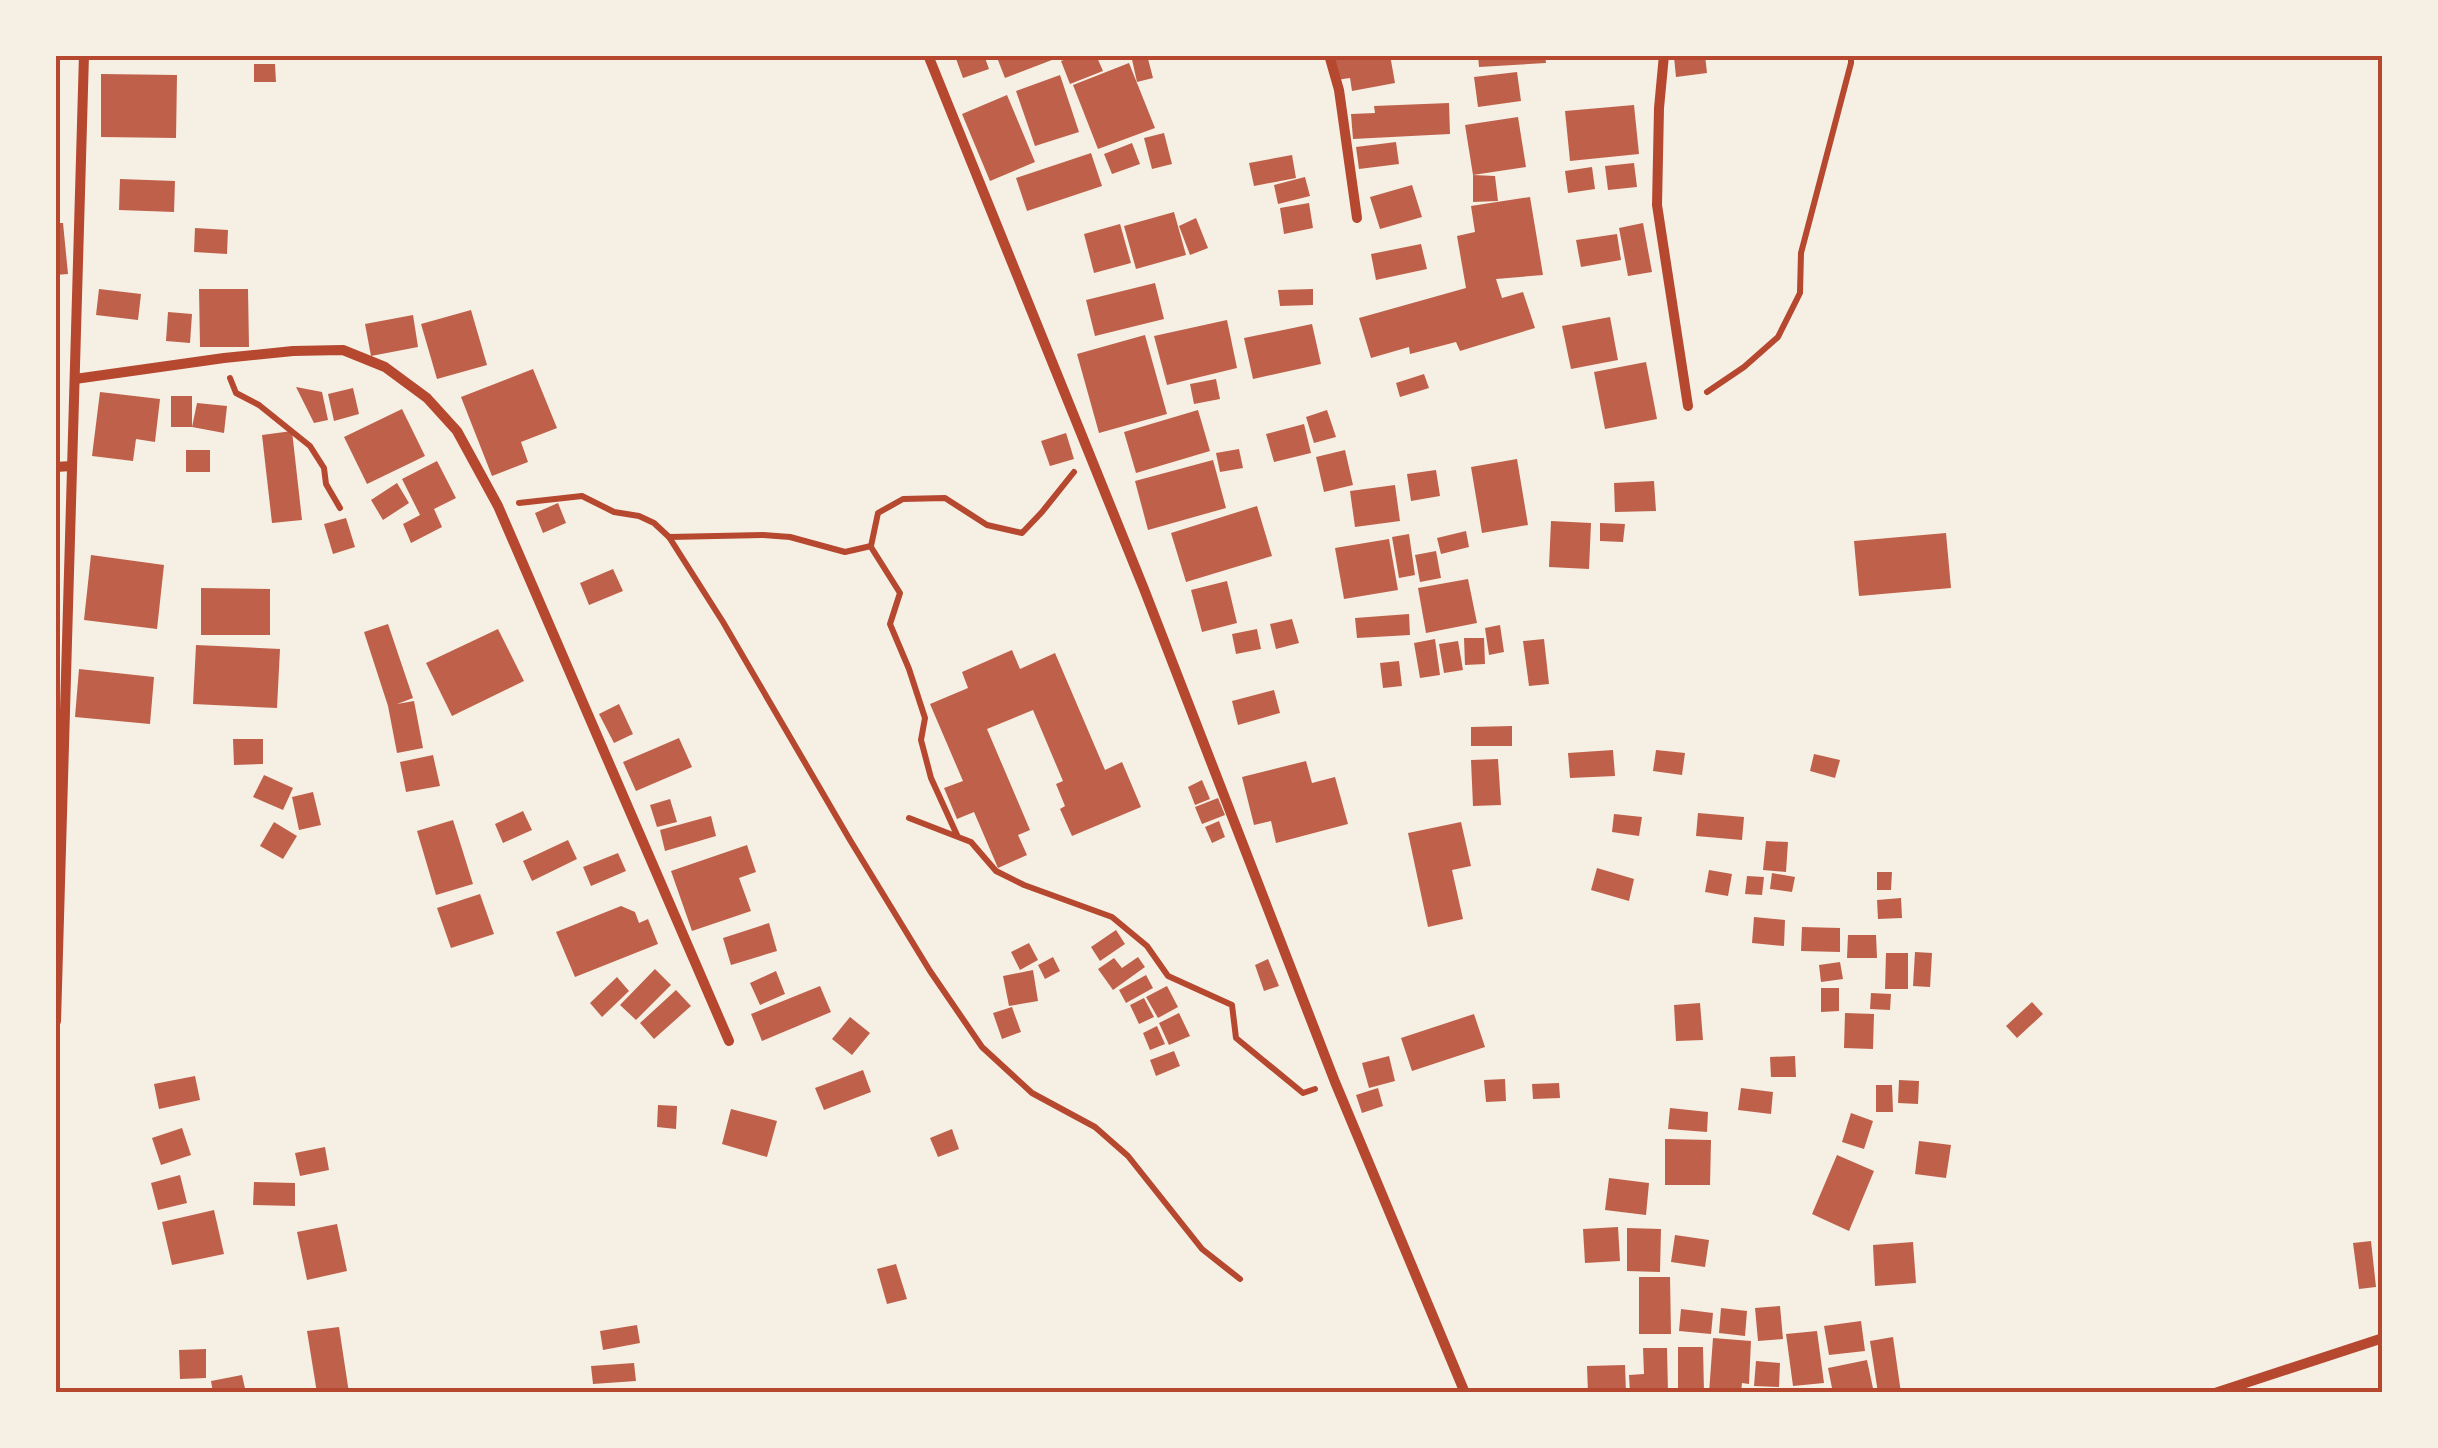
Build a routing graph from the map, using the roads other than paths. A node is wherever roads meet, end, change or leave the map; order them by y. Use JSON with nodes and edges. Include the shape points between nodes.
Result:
{"nodes":[{"id":1,"x":84,"y":55,"type":"edge"},
{"id":2,"x":928,"y":55,"type":"edge"},
{"id":3,"x":1329,"y":55,"type":"edge"},
{"id":4,"x":1664,"y":55,"type":"edge"},
{"id":5,"x":1356,"y":218,"type":"dead end"},
{"id":6,"x":75,"y":379,"type":"junction"},
{"id":7,"x":1688,"y":406,"type":"road end"},
{"id":8,"x":72,"y":466,"type":"junction"},
{"id":9,"x":55,"y":467,"type":"edge"},
{"id":10,"x":56,"y":1021,"type":"edge"},
{"id":11,"x":729,"y":1041,"type":"dead end"},
{"id":12,"x":2383,"y":1338,"type":"edge"},
{"id":13,"x":1465,"y":1393,"type":"edge"},
{"id":14,"x":2216,"y":1393,"type":"edge"}],
"edges":[{"from":1,"to":6,"type":"street"},
{"from":2,"to":13,"type":"street"},
{"from":3,"to":5,"type":"street"},
{"from":4,"to":7,"type":"street","via":[[1657,206]]},
{"from":6,"to":8,"type":"street"},
{"from":6,"to":11,"type":"street","via":[[293,350],[343,350],[385,366],[427,398],[457,431],[498,506]]},
{"from":8,"to":9,"type":"street"},
{"from":8,"to":10,"type":"street"},
{"from":12,"to":14,"type":"street"}]}
